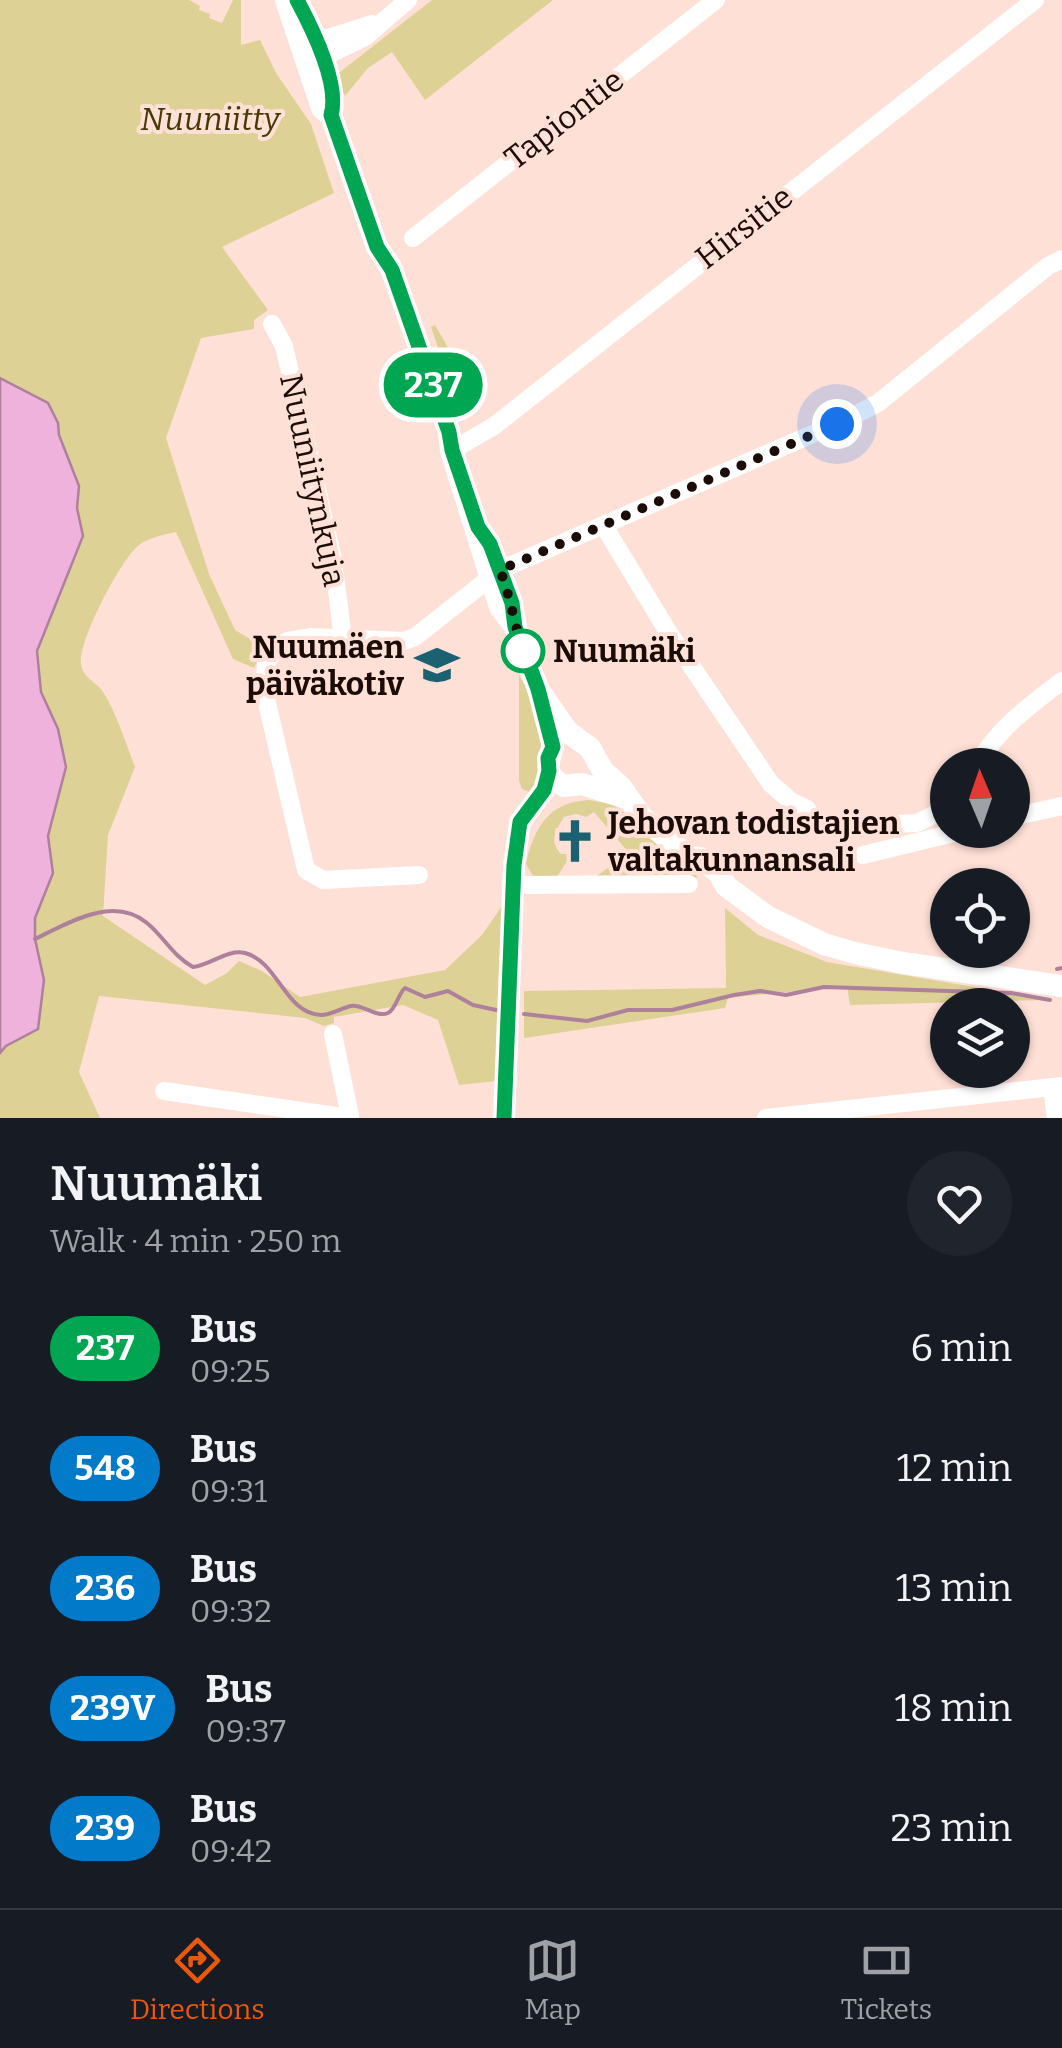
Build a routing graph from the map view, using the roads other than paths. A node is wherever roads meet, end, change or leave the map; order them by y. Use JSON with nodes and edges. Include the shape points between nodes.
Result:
{"nodes":[{"id":1,"x":286,"y":0,"type":"edge"},
{"id":2,"x":297,"y":0,"type":"edge"},
{"id":3,"x":408,"y":0,"type":"edge"},
{"id":4,"x":716,"y":0,"type":"edge"},
{"id":5,"x":1034,"y":0,"type":"edge"},
{"id":6,"x":312,"y":53,"type":"junction"},
{"id":7,"x":412,"y":238,"type":"dead end"},
{"id":8,"x":1062,"y":258,"type":"edge"},
{"id":9,"x":272,"y":324,"type":"dead end"},
{"id":10,"x":452,"y":450,"type":"junction"},
{"id":11,"x":604,"y":526,"type":"junction"},
{"id":12,"x":495,"y":574,"type":"junction"},
{"id":13,"x":343,"y":638,"type":"junction"},
{"id":14,"x":1062,"y":680,"type":"edge"},
{"id":15,"x":564,"y":743,"type":"junction"},
{"id":16,"x":988,"y":748,"type":"edge"},
{"id":17,"x":594,"y":756,"type":"junction"},
{"id":18,"x":549,"y":771,"type":"junction"},
{"id":19,"x":575,"y":785,"type":"junction"},
{"id":20,"x":626,"y":798,"type":"junction"},
{"id":21,"x":1062,"y":806,"type":"edge"},
{"id":22,"x":807,"y":809,"type":"dead end"},
{"id":23,"x":1030,"y":813,"type":"edge"},
{"id":24,"x":930,"y":817,"type":"edge"},
{"id":25,"x":876,"y":825,"type":"dead end"},
{"id":26,"x":930,"y":839,"type":"edge"},
{"id":27,"x":518,"y":841,"type":"junction"},
{"id":28,"x":863,"y":855,"type":"dead end"},
{"id":29,"x":418,"y":876,"type":"dead end"},
{"id":30,"x":689,"y":884,"type":"dead end"},
{"id":31,"x":512,"y":885,"type":"junction"},
{"id":32,"x":1062,"y":986,"type":"edge"},
{"id":33,"x":333,"y":1034,"type":"dead end"},
{"id":34,"x":1057,"y":1086,"type":"edge"},
{"id":35,"x":164,"y":1092,"type":"dead end"},
{"id":36,"x":350,"y":1117,"type":"edge"},
{"id":37,"x":504,"y":1118,"type":"edge"},
{"id":38,"x":766,"y":1118,"type":"edge"},
{"id":39,"x":1056,"y":1118,"type":"edge"}],
"edges":[{"from":1,"to":6,"type":"main road"},
{"from":2,"to":6,"type":"main road"},
{"from":3,"to":6,"type":"street","via":[[365,37]]},
{"from":4,"to":7,"type":"street","name":"Tapiontie"},
{"from":5,"to":10,"type":"street","name":"Hirsitie","via":[[494,426]]},
{"from":6,"to":10,"type":"main road","via":[[335,102],[331,115],[377,247],[378,269],[438,436]]},
{"from":8,"to":11,"type":"street","via":[[878,403]]},
{"from":9,"to":13,"type":"street","name":"Nuuniitynkuja","via":[[284,346],[325,524]]},
{"from":10,"to":12,"type":"main road","via":[[490,544]]},
{"from":11,"to":12,"type":"street"},
{"from":11,"to":22,"type":"street","via":[[762,772]]},
{"from":12,"to":13,"type":"street","via":[[415,636]]},
{"from":12,"to":15,"type":"main road"},
{"from":13,"to":29,"type":"street","via":[[287,641],[266,662],[263,675],[302,860],[312,876],[324,880]]},
{"from":14,"to":16,"type":"street","via":[[1012,718]]},
{"from":15,"to":17,"type":"main road","via":[[587,744]]},
{"from":15,"to":18,"type":"main road","via":[[548,758]]},
{"from":17,"to":19,"type":"street","via":[[594,770]]},
{"from":17,"to":20,"type":"main road"},
{"from":18,"to":19,"type":"main road","via":[[557,782]]},
{"from":18,"to":27,"type":"street","via":[[544,790],[520,822]]},
{"from":19,"to":20,"type":"main road"},
{"from":19,"to":27,"type":"street","via":[[552,796]]},
{"from":20,"to":32,"type":"main road","via":[[693,868],[768,917],[840,948],[903,964]]},
{"from":21,"to":23,"type":"street"},
{"from":24,"to":25,"type":"street"},
{"from":26,"to":28,"type":"street"},
{"from":27,"to":31,"type":"street"},
{"from":30,"to":31,"type":"street"},
{"from":31,"to":37,"type":"street"},
{"from":33,"to":36,"type":"street"},
{"from":34,"to":38,"type":"street"},
{"from":34,"to":39,"type":"street"},
{"from":35,"to":36,"type":"street"}]}
